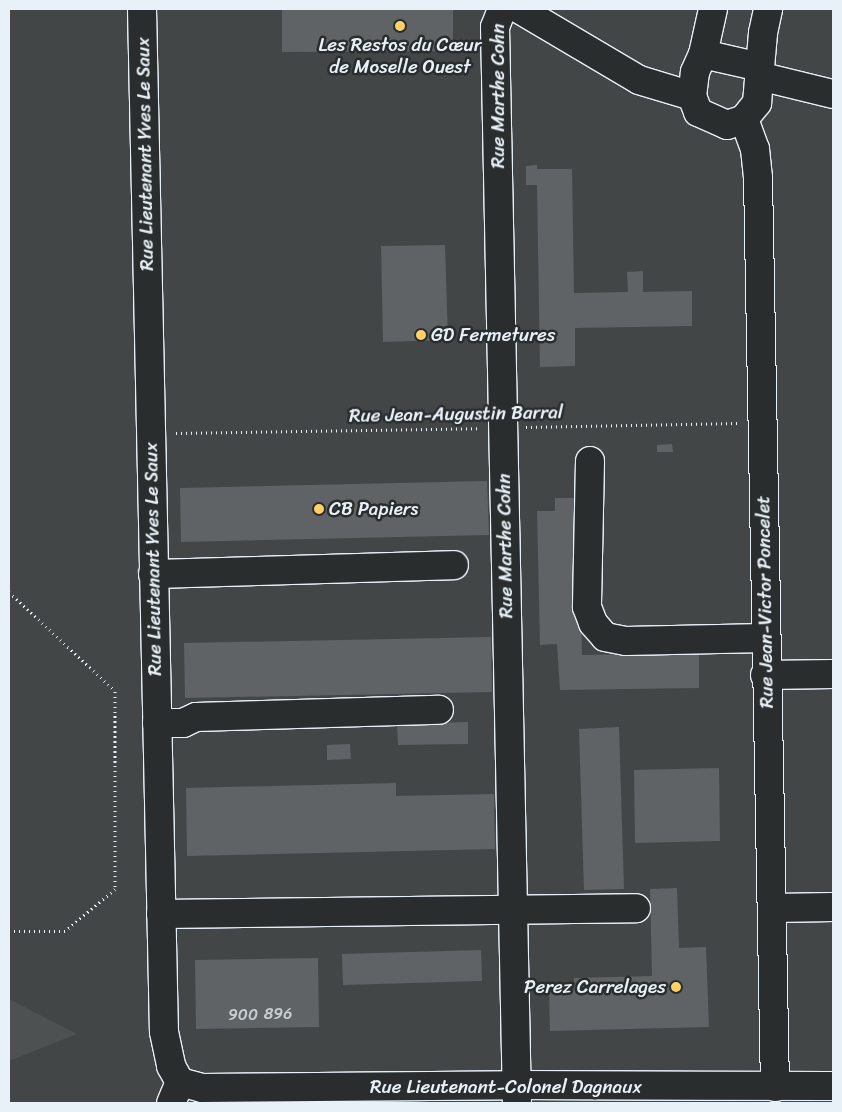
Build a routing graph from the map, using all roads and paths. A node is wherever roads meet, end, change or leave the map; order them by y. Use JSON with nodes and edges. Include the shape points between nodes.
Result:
{"nodes":[{"id":1,"x":142,"y":9,"type":"edge"},
{"id":2,"x":502,"y":9,"type":"edge"},
{"id":3,"x":519,"y":9,"type":"edge"},
{"id":4,"x":712,"y":9,"type":"edge"},
{"id":5,"x":768,"y":9,"type":"edge"},
{"id":6,"x":703,"y":54,"type":"junction"},
{"id":7,"x":759,"y":72,"type":"junction"},
{"id":8,"x":833,"y":94,"type":"edge"},
{"id":9,"x":692,"y":96,"type":"junction"},
{"id":10,"x":744,"y":119,"type":"junction"},
{"id":11,"x":762,"y":422,"type":"junction"},
{"id":12,"x":502,"y":428,"type":"junction"},
{"id":13,"x":150,"y":433,"type":"junction"},
{"id":14,"x":590,"y":461,"type":"dead end"},
{"id":15,"x":454,"y":565,"type":"dead end"},
{"id":16,"x":153,"y":574,"type":"junction"},
{"id":17,"x":9,"y":592,"type":"edge"},
{"id":18,"x":765,"y":638,"type":"junction"},
{"id":19,"x":833,"y":674,"type":"edge"},
{"id":20,"x":765,"y":675,"type":"junction"},
{"id":21,"x":439,"y":710,"type":"dead end"},
{"id":22,"x":157,"y":723,"type":"junction"},
{"id":23,"x":833,"y":907,"type":"edge"},
{"id":24,"x":636,"y":908,"type":"dead end"},
{"id":25,"x":774,"y":908,"type":"junction"},
{"id":26,"x":513,"y":910,"type":"junction"},
{"id":27,"x":161,"y":914,"type":"junction"},
{"id":28,"x":9,"y":931,"type":"edge"},
{"id":29,"x":833,"y":1086,"type":"edge"},
{"id":30,"x":775,"y":1088,"type":"junction"},
{"id":31,"x":176,"y":1093,"type":"edge"},
{"id":32,"x":517,"y":1094,"type":"edge"},
{"id":33,"x":313,"y":1095,"type":"edge"}],
"edges":[{"from":1,"to":13,"type":"street","name":"Rue Lieutenant Yves Le Saux"},
{"from":2,"to":12,"type":"street","name":"Rue Marthe Cohn","via":[[495,27]]},
{"from":3,"to":9,"type":"street","via":[[639,80]]},
{"from":4,"to":6,"type":"street"},
{"from":5,"to":7,"type":"street"},
{"from":6,"to":7,"type":"street"},
{"from":6,"to":9,"type":"street","via":[[695,72]]},
{"from":7,"to":8,"type":"street"},
{"from":7,"to":10,"type":"street","via":[[758,103]]},
{"from":9,"to":10,"type":"street","via":[[698,112],[711,120],[727,125]]},
{"from":10,"to":11,"type":"street","name":"Rue Jean-Victor Poncelet","via":[[755,149],[758,178]]},
{"from":11,"to":12,"type":"path","name":"Rue Jean-Augustin Barral"},
{"from":11,"to":18,"type":"street","name":"Rue Jean-Victor Poncelet"},
{"from":12,"to":13,"type":"path","name":"Rue Jean-Augustin Barral"},
{"from":12,"to":26,"type":"street","name":"Rue Marthe Cohn"},
{"from":13,"to":16,"type":"street","name":"Rue Lieutenant Yves Le Saux"},
{"from":14,"to":18,"type":"street","via":[[588,607],[594,623],[605,636],[626,641]]},
{"from":15,"to":16,"type":"street"},
{"from":16,"to":22,"type":"street","name":"Rue Lieutenant Yves Le Saux"},
{"from":17,"to":28,"type":"path","via":[[114,691],[115,889],[65,930]]},
{"from":18,"to":20,"type":"street","name":"Rue Jean-Victor Poncelet"},
{"from":19,"to":20,"type":"street"},
{"from":20,"to":25,"type":"street","name":"Rue Jean-Victor Poncelet"},
{"from":21,"to":22,"type":"street","via":[[196,716],[183,723]]},
{"from":22,"to":27,"type":"street","name":"Rue Lieutenant Yves Le Saux"},
{"from":23,"to":25,"type":"street"},
{"from":24,"to":26,"type":"street"},
{"from":25,"to":30,"type":"street","name":"Rue Jean-Victor Poncelet"},
{"from":26,"to":27,"type":"street"},
{"from":26,"to":32,"type":"street","name":"Rue Marthe Cohn"},
{"from":27,"to":31,"type":"street","name":"Rue Lieutenant Yves Le Saux","via":[[164,1032]]},
{"from":29,"to":30,"type":"street","name":"Rue Lieutenant-Colonel Dagnaux"},
{"from":30,"to":32,"type":"street","name":"Rue Lieutenant-Colonel Dagnaux"},
{"from":31,"to":33,"type":"street","name":"Rue Lieutenant-Colonel Dagnaux","via":[[202,1088]]},
{"from":32,"to":33,"type":"street","name":"Rue Lieutenant-Colonel Dagnaux"}]}
